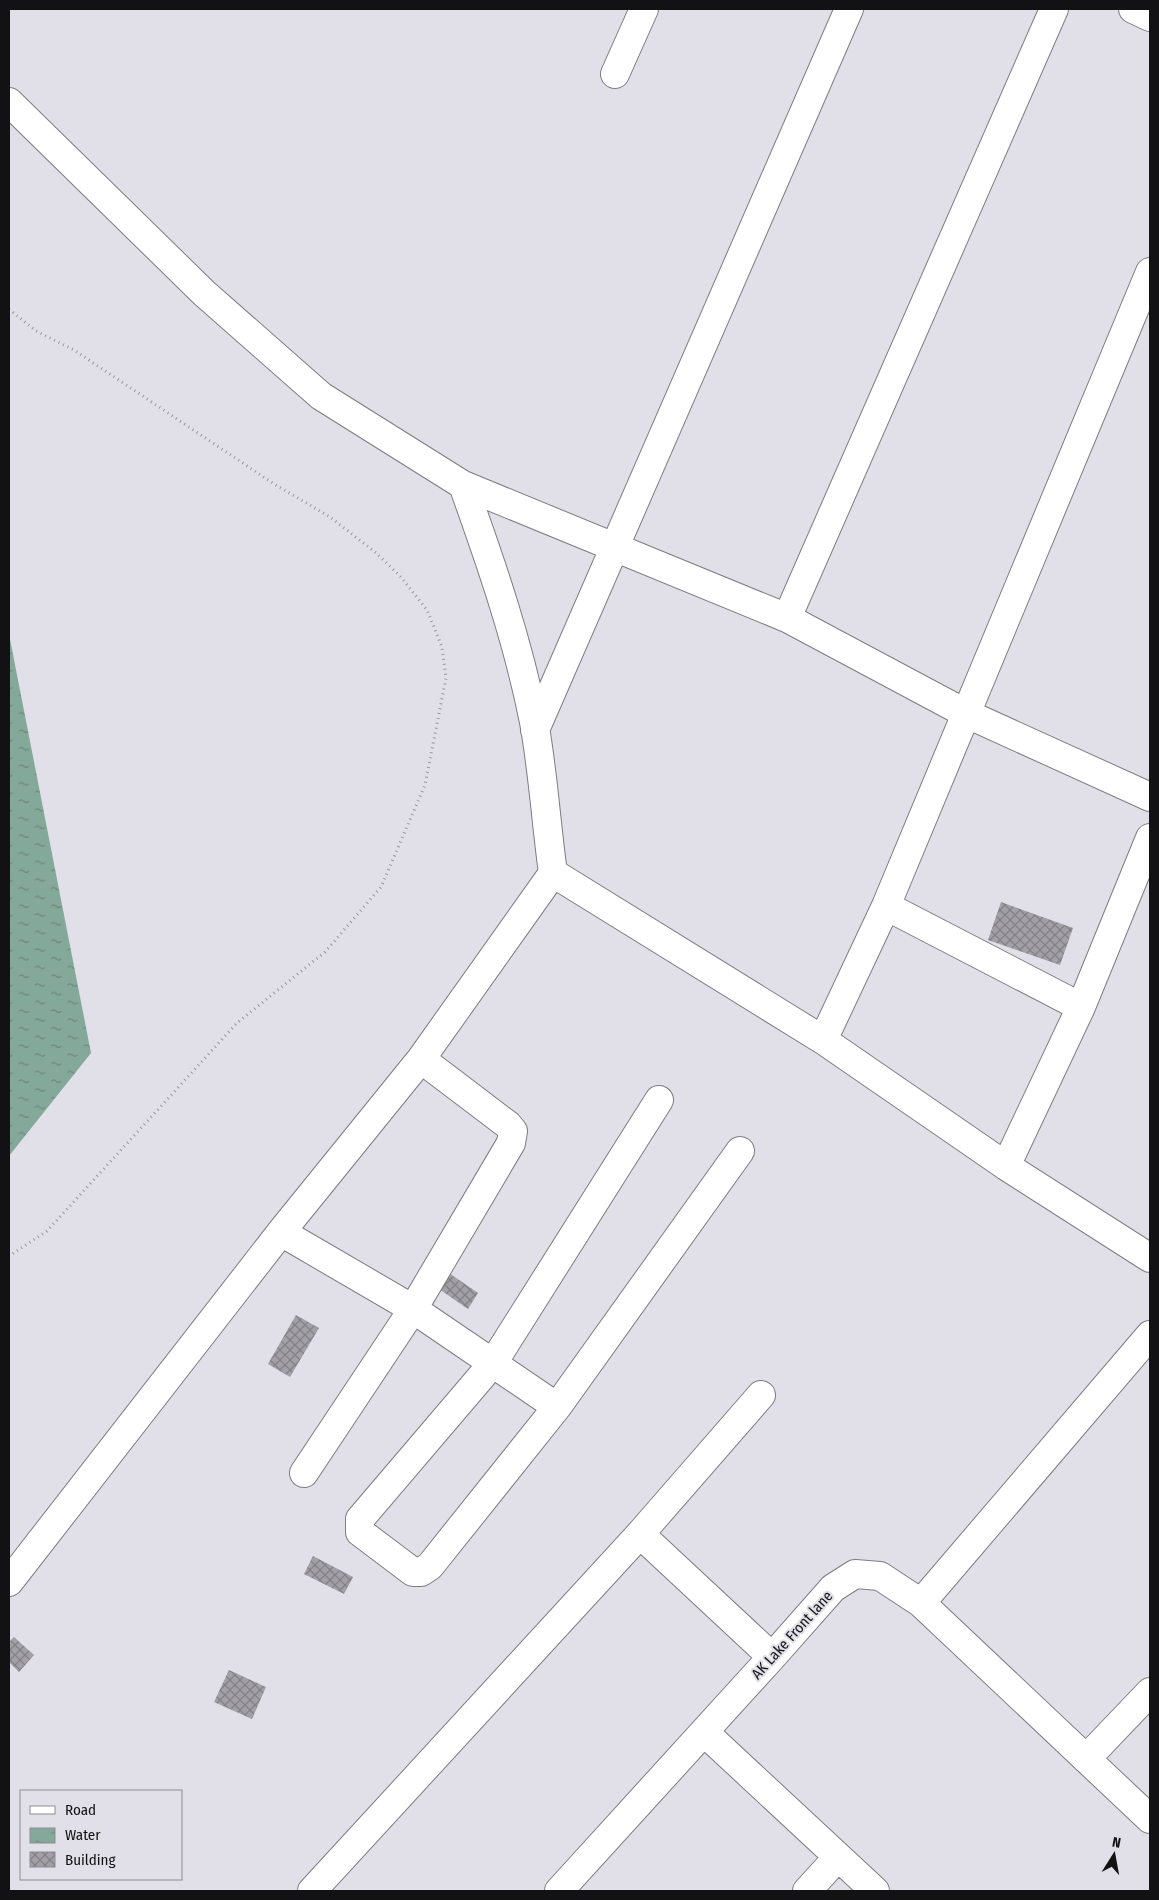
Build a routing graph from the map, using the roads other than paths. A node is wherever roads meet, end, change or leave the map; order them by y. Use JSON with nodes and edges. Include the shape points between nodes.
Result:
{"nodes":[{"id":1,"x":644,"y":9,"type":"edge"},
{"id":2,"x":849,"y":9,"type":"edge"},
{"id":3,"x":1054,"y":9,"type":"edge"},
{"id":4,"x":1133,"y":9,"type":"edge"},
{"id":5,"x":1150,"y":17,"type":"edge"},
{"id":6,"x":615,"y":74,"type":"dead end"},
{"id":7,"x":9,"y":102,"type":"edge"},
{"id":8,"x":1150,"y":272,"type":"edge"},
{"id":9,"x":463,"y":485,"type":"junction"},
{"id":10,"x":616,"y":548,"type":"junction"},
{"id":11,"x":787,"y":618,"type":"junction"},
{"id":12,"x":965,"y":713,"type":"junction"},
{"id":13,"x":535,"y":730,"type":"junction"},
{"id":14,"x":1150,"y":797,"type":"edge"},
{"id":15,"x":1150,"y":838,"type":"edge"},
{"id":16,"x":553,"y":873,"type":"junction"},
{"id":17,"x":886,"y":906,"type":"junction"},
{"id":18,"x":1081,"y":1007,"type":"junction"},
{"id":19,"x":823,"y":1040,"type":"junction"},
{"id":20,"x":421,"y":1059,"type":"junction"},
{"id":21,"x":658,"y":1100,"type":"dead end"},
{"id":22,"x":740,"y":1151,"type":"dead end"},
{"id":23,"x":1006,"y":1166,"type":"junction"},
{"id":24,"x":281,"y":1232,"type":"junction"},
{"id":25,"x":1150,"y":1258,"type":"edge"},
{"id":26,"x":413,"y":1309,"type":"junction"},
{"id":27,"x":1150,"y":1335,"type":"edge"},
{"id":28,"x":493,"y":1364,"type":"junction"},
{"id":29,"x":761,"y":1395,"type":"dead end"},
{"id":30,"x":557,"y":1407,"type":"junction"},
{"id":31,"x":304,"y":1473,"type":"dead end"},
{"id":32,"x":640,"y":1534,"type":"junction"},
{"id":33,"x":9,"y":1582,"type":"edge"},
{"id":34,"x":921,"y":1603,"type":"junction"},
{"id":35,"x":772,"y":1657,"type":"junction"},
{"id":36,"x":1150,"y":1692,"type":"edge"},
{"id":37,"x":704,"y":1732,"type":"junction"},
{"id":38,"x":1086,"y":1759,"type":"junction"},
{"id":39,"x":1150,"y":1819,"type":"edge"},
{"id":40,"x":838,"y":1857,"type":"junction"},
{"id":41,"x":312,"y":1891,"type":"edge"},
{"id":42,"x":559,"y":1891,"type":"edge"},
{"id":43,"x":807,"y":1891,"type":"edge"},
{"id":44,"x":875,"y":1891,"type":"edge"}],
"edges":[{"from":1,"to":6,"type":"street"},
{"from":2,"to":10,"type":"street"},
{"from":3,"to":11,"type":"street"},
{"from":4,"to":5,"type":"street"},
{"from":7,"to":9,"type":"street","via":[[204,294],[321,396]]},
{"from":8,"to":12,"type":"street"},
{"from":9,"to":10,"type":"street"},
{"from":9,"to":13,"type":"street","via":[[501,591]]},
{"from":10,"to":11,"type":"street"},
{"from":10,"to":13,"type":"street"},
{"from":11,"to":12,"type":"street"},
{"from":12,"to":14,"type":"street"},
{"from":12,"to":17,"type":"street"},
{"from":13,"to":16,"type":"street"},
{"from":15,"to":18,"type":"street"},
{"from":16,"to":19,"type":"street"},
{"from":16,"to":20,"type":"street"},
{"from":17,"to":18,"type":"street"},
{"from":17,"to":19,"type":"street"},
{"from":18,"to":23,"type":"street"},
{"from":19,"to":23,"type":"street"},
{"from":20,"to":24,"type":"street"},
{"from":20,"to":26,"type":"street","via":[[513,1132],[511,1143]]},
{"from":21,"to":28,"type":"street"},
{"from":22,"to":30,"type":"street"},
{"from":23,"to":25,"type":"street"},
{"from":24,"to":26,"type":"street"},
{"from":24,"to":33,"type":"street"},
{"from":26,"to":28,"type":"street"},
{"from":26,"to":31,"type":"street"},
{"from":27,"to":34,"type":"street"},
{"from":28,"to":30,"type":"street"},
{"from":28,"to":30,"type":"street","via":[[358,1524],[360,1532],[413,1572],[421,1572],[430,1566]]},
{"from":29,"to":32,"type":"street"},
{"from":32,"to":35,"type":"street"},
{"from":32,"to":41,"type":"street"},
{"from":34,"to":35,"type":"street","name":"AK Lake Front lane","via":[[880,1576],[855,1574],[833,1588]]},
{"from":34,"to":38,"type":"street","name":"AK Lake Front lane"},
{"from":35,"to":37,"type":"street","name":"AK Lake Front lane"},
{"from":36,"to":38,"type":"street"},
{"from":37,"to":40,"type":"street"},
{"from":37,"to":42,"type":"street","name":"AK Lake Front lane"},
{"from":38,"to":39,"type":"street","name":"AK Lake Front lane"},
{"from":40,"to":43,"type":"street"},
{"from":40,"to":44,"type":"street"}]}
